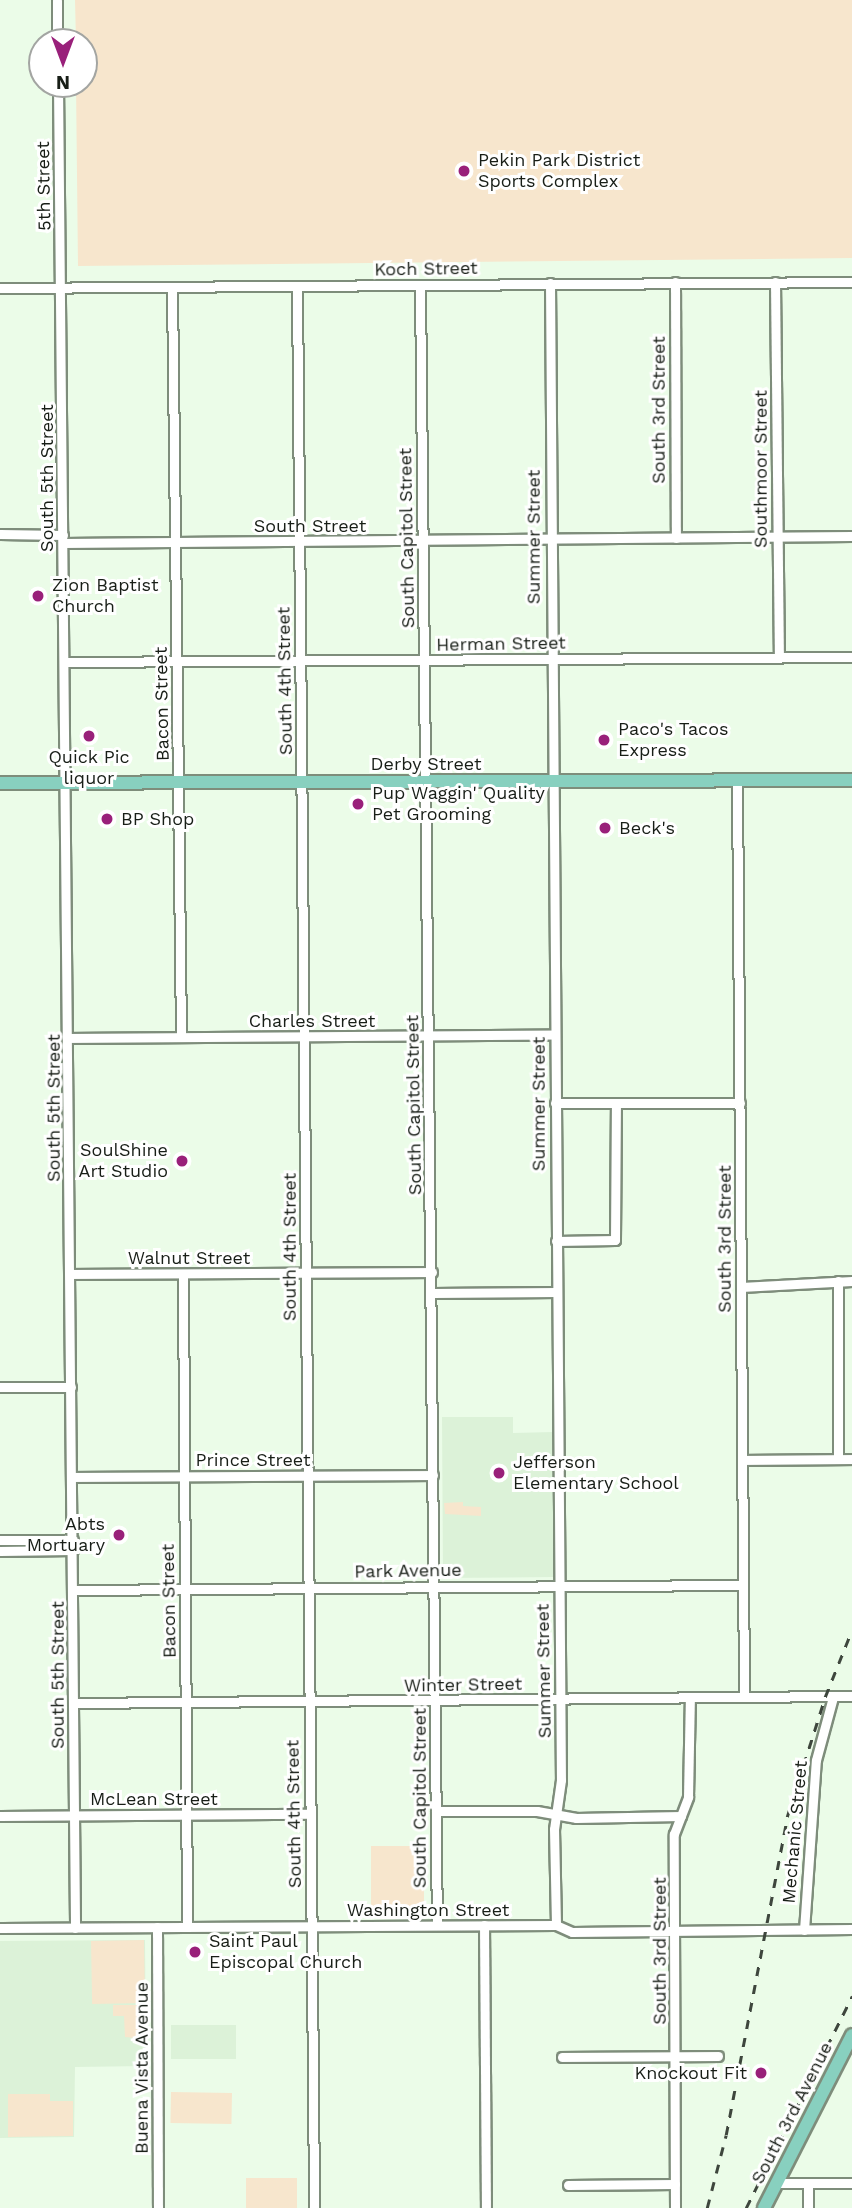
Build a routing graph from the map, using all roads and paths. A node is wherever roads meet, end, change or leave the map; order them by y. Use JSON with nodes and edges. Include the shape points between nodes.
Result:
{"nodes":[{"id":1,"x":57,"y":0,"type":"edge"},
{"id":2,"x":58,"y":28,"type":"edge"},
{"id":3,"x":58,"y":98,"type":"edge"},
{"id":4,"x":675,"y":282,"type":"junction"},
{"id":5,"x":775,"y":282,"type":"junction"},
{"id":6,"x":852,"y":282,"type":"edge"},
{"id":7,"x":550,"y":283,"type":"junction"},
{"id":8,"x":419,"y":285,"type":"junction"},
{"id":9,"x":297,"y":286,"type":"junction"},
{"id":10,"x":0,"y":288,"type":"edge"},
{"id":11,"x":62,"y":288,"type":"junction"},
{"id":12,"x":172,"y":288,"type":"junction"},
{"id":13,"x":0,"y":534,"type":"edge"},
{"id":14,"x":852,"y":536,"type":"edge"},
{"id":15,"x":550,"y":537,"type":"junction"},
{"id":16,"x":777,"y":537,"type":"junction"},
{"id":17,"x":676,"y":538,"type":"junction"},
{"id":18,"x":63,"y":539,"type":"junction"},
{"id":19,"x":299,"y":541,"type":"junction"},
{"id":20,"x":423,"y":541,"type":"junction"},
{"id":21,"x":175,"y":542,"type":"junction"},
{"id":22,"x":779,"y":657,"type":"junction"},
{"id":23,"x":852,"y":657,"type":"edge"},
{"id":24,"x":550,"y":659,"type":"junction"},
{"id":25,"x":425,"y":661,"type":"junction"},
{"id":26,"x":66,"y":662,"type":"junction"},
{"id":27,"x":177,"y":662,"type":"junction"},
{"id":28,"x":300,"y":662,"type":"junction"},
{"id":29,"x":737,"y":780,"type":"junction"},
{"id":30,"x":852,"y":780,"type":"edge"},
{"id":31,"x":552,"y":781,"type":"junction"},
{"id":32,"x":303,"y":782,"type":"junction"},
{"id":33,"x":425,"y":782,"type":"junction"},
{"id":34,"x":0,"y":783,"type":"edge"},
{"id":35,"x":68,"y":783,"type":"junction"},
{"id":36,"x":179,"y":783,"type":"junction"},
{"id":37,"x":554,"y":1035,"type":"junction"},
{"id":38,"x":429,"y":1036,"type":"junction"},
{"id":39,"x":181,"y":1037,"type":"junction"},
{"id":40,"x":305,"y":1037,"type":"junction"},
{"id":41,"x":69,"y":1038,"type":"junction"},
{"id":42,"x":740,"y":1102,"type":"junction"},
{"id":43,"x":555,"y":1103,"type":"junction"},
{"id":44,"x":616,"y":1103,"type":"junction"},
{"id":45,"x":556,"y":1241,"type":"junction"},
{"id":46,"x":432,"y":1272,"type":"junction"},
{"id":47,"x":306,"y":1273,"type":"junction"},
{"id":48,"x":71,"y":1274,"type":"junction"},
{"id":49,"x":183,"y":1274,"type":"junction"},
{"id":50,"x":838,"y":1281,"type":"junction"},
{"id":51,"x":852,"y":1281,"type":"edge"},
{"id":52,"x":741,"y":1287,"type":"junction"},
{"id":53,"x":557,"y":1292,"type":"junction"},
{"id":54,"x":433,"y":1293,"type":"junction"},
{"id":55,"x":0,"y":1387,"type":"edge"},
{"id":56,"x":71,"y":1387,"type":"junction"},
{"id":57,"x":838,"y":1459,"type":"junction"},
{"id":58,"x":852,"y":1459,"type":"edge"},
{"id":59,"x":743,"y":1460,"type":"junction"},
{"id":60,"x":433,"y":1475,"type":"junction"},
{"id":61,"x":183,"y":1476,"type":"junction"},
{"id":62,"x":308,"y":1476,"type":"junction"},
{"id":63,"x":73,"y":1477,"type":"junction"},
{"id":64,"x":0,"y":1540,"type":"edge"},
{"id":65,"x":73,"y":1540,"type":"junction"},
{"id":66,"x":73,"y":1550,"type":"junction"},
{"id":67,"x":0,"y":1551,"type":"edge"},
{"id":68,"x":559,"y":1586,"type":"junction"},
{"id":69,"x":743,"y":1586,"type":"junction"},
{"id":70,"x":434,"y":1587,"type":"junction"},
{"id":71,"x":309,"y":1588,"type":"junction"},
{"id":72,"x":73,"y":1590,"type":"junction"},
{"id":73,"x":184,"y":1590,"type":"junction"},
{"id":74,"x":833,"y":1696,"type":"junction"},
{"id":75,"x":852,"y":1696,"type":"edge"},
{"id":76,"x":744,"y":1697,"type":"junction"},
{"id":77,"x":690,"y":1698,"type":"junction"},
{"id":78,"x":560,"y":1699,"type":"junction"},
{"id":79,"x":436,"y":1701,"type":"junction"},
{"id":80,"x":185,"y":1702,"type":"junction"},
{"id":81,"x":309,"y":1702,"type":"junction"},
{"id":82,"x":74,"y":1703,"type":"junction"},
{"id":83,"x":436,"y":1811,"type":"junction"},
{"id":84,"x":309,"y":1814,"type":"junction"},
{"id":85,"x":558,"y":1814,"type":"junction"},
{"id":86,"x":186,"y":1815,"type":"junction"},
{"id":87,"x":0,"y":1816,"type":"edge"},
{"id":88,"x":75,"y":1816,"type":"junction"},
{"id":89,"x":681,"y":1816,"type":"junction"},
{"id":90,"x":437,"y":1925,"type":"junction"},
{"id":91,"x":484,"y":1925,"type":"junction"},
{"id":92,"x":556,"y":1925,"type":"junction"},
{"id":93,"x":156,"y":1927,"type":"junction"},
{"id":94,"x":187,"y":1927,"type":"junction"},
{"id":95,"x":311,"y":1927,"type":"junction"},
{"id":96,"x":0,"y":1928,"type":"edge"},
{"id":97,"x":75,"y":1928,"type":"junction"},
{"id":98,"x":852,"y":1929,"type":"edge"},
{"id":99,"x":804,"y":1930,"type":"junction"},
{"id":100,"x":676,"y":1931,"type":"junction"},
{"id":101,"x":852,"y":2035,"type":"edge"},
{"id":102,"x":676,"y":2056,"type":"junction"},
{"id":103,"x":718,"y":2056,"type":"dead end"},
{"id":104,"x":562,"y":2057,"type":"dead end"},
{"id":105,"x":776,"y":2183,"type":"junction"},
{"id":106,"x":808,"y":2183,"type":"junction"},
{"id":107,"x":852,"y":2183,"type":"edge"},
{"id":108,"x":675,"y":2184,"type":"junction"},
{"id":109,"x":568,"y":2185,"type":"dead end"},
{"id":110,"x":158,"y":2208,"type":"edge"},
{"id":111,"x":313,"y":2208,"type":"edge"},
{"id":112,"x":486,"y":2208,"type":"edge"},
{"id":113,"x":675,"y":2208,"type":"edge"},
{"id":114,"x":764,"y":2208,"type":"edge"},
{"id":115,"x":808,"y":2208,"type":"edge"}],
"edges":[{"from":1,"to":2,"type":"street"},
{"from":3,"to":11,"type":"street","name":"5th Street"},
{"from":4,"to":5,"type":"street","name":"Koch Street"},
{"from":4,"to":7,"type":"street","name":"Koch Street"},
{"from":4,"to":17,"type":"street","name":"South 3rd Street"},
{"from":5,"to":6,"type":"street","name":"Koch Street"},
{"from":5,"to":16,"type":"street","name":"Southmoor Street"},
{"from":7,"to":8,"type":"street","name":"Koch Street"},
{"from":7,"to":15,"type":"street","name":"Summer Street"},
{"from":8,"to":9,"type":"street","name":"Koch Street"},
{"from":8,"to":20,"type":"street","name":"South Capitol Street"},
{"from":9,"to":12,"type":"street","name":"Koch Street"},
{"from":9,"to":19,"type":"street","name":"South 4th Street"},
{"from":10,"to":11,"type":"street","name":"Koch Street"},
{"from":11,"to":12,"type":"street","name":"Koch Street"},
{"from":11,"to":18,"type":"street","name":"South 5th Street"},
{"from":12,"to":21,"type":"street","name":"Bacon Street"},
{"from":13,"to":18,"type":"street","name":"South Street"},
{"from":14,"to":16,"type":"street","name":"South Street"},
{"from":15,"to":17,"type":"street","name":"South Street"},
{"from":15,"to":20,"type":"street","name":"South Street"},
{"from":15,"to":24,"type":"street","name":"Summer Street"},
{"from":16,"to":17,"type":"street","name":"South Street"},
{"from":16,"to":22,"type":"street","name":"Southmoor Street"},
{"from":18,"to":21,"type":"street","name":"South Street"},
{"from":18,"to":26,"type":"street","name":"South 5th Street"},
{"from":19,"to":20,"type":"street","name":"South Street"},
{"from":19,"to":21,"type":"street","name":"South Street"},
{"from":19,"to":28,"type":"street","name":"South 4th Street"},
{"from":20,"to":25,"type":"street","name":"South Capitol Street"},
{"from":21,"to":27,"type":"street","name":"Bacon Street"},
{"from":22,"to":23,"type":"street","name":"Herman Street"},
{"from":22,"to":24,"type":"street","name":"Herman Street"},
{"from":24,"to":25,"type":"street","name":"Herman Street"},
{"from":24,"to":31,"type":"street","name":"Summer Street"},
{"from":25,"to":28,"type":"street","name":"Herman Street"},
{"from":25,"to":33,"type":"street","name":"South Capitol Street"},
{"from":26,"to":27,"type":"street","name":"Herman Street"},
{"from":26,"to":35,"type":"street","name":"South 5th Street"},
{"from":27,"to":28,"type":"street","name":"Herman Street"},
{"from":27,"to":36,"type":"street","name":"Bacon Street"},
{"from":28,"to":32,"type":"street","name":"South 4th Street"},
{"from":29,"to":30,"type":"main road","name":"Derby Street"},
{"from":29,"to":31,"type":"main road","name":"Derby Street"},
{"from":29,"to":42,"type":"street","name":"South 3rd Street"},
{"from":31,"to":33,"type":"main road","name":"Derby Street"},
{"from":31,"to":37,"type":"street","name":"Summer Street"},
{"from":32,"to":33,"type":"main road","name":"Derby Street"},
{"from":32,"to":36,"type":"main road","name":"Derby Street"},
{"from":32,"to":40,"type":"street","name":"South 4th Street"},
{"from":33,"to":38,"type":"street","name":"South Capitol Street"},
{"from":34,"to":35,"type":"main road","name":"Derby Street"},
{"from":35,"to":36,"type":"main road","name":"Derby Street"},
{"from":35,"to":41,"type":"street","name":"South 5th Street"},
{"from":36,"to":39,"type":"street","name":"Bacon Street"},
{"from":37,"to":38,"type":"street","name":"Charles Street"},
{"from":37,"to":43,"type":"street","name":"Summer Street"},
{"from":38,"to":40,"type":"street","name":"Charles Street"},
{"from":38,"to":46,"type":"street","name":"South Capitol Street"},
{"from":39,"to":40,"type":"street","name":"Charles Street"},
{"from":39,"to":41,"type":"street","name":"Charles Street"},
{"from":40,"to":47,"type":"street","name":"South 4th Street"},
{"from":41,"to":48,"type":"street","name":"South 5th Street"},
{"from":42,"to":44,"type":"street"},
{"from":42,"to":52,"type":"street","name":"South 3rd Street"},
{"from":43,"to":44,"type":"street"},
{"from":43,"to":45,"type":"street","name":"Summer Street"},
{"from":44,"to":45,"type":"street","via":[[615,1240]]},
{"from":45,"to":53,"type":"street","name":"Summer Street"},
{"from":46,"to":47,"type":"street","name":"Walnut Street"},
{"from":46,"to":54,"type":"street","name":"South Capitol Street"},
{"from":47,"to":49,"type":"street","name":"Walnut Street"},
{"from":47,"to":62,"type":"street","name":"South 4th Street"},
{"from":48,"to":49,"type":"street","name":"Walnut Street"},
{"from":48,"to":56,"type":"street","name":"South 5th Street"},
{"from":49,"to":61,"type":"street","name":"Bacon Street"},
{"from":50,"to":51,"type":"street"},
{"from":50,"to":52,"type":"street"},
{"from":50,"to":57,"type":"street"},
{"from":52,"to":59,"type":"street","name":"South 3rd Street"},
{"from":53,"to":54,"type":"street"},
{"from":53,"to":68,"type":"street","name":"Summer Street"},
{"from":54,"to":60,"type":"street","name":"South Capitol Street"},
{"from":55,"to":56,"type":"street"},
{"from":56,"to":63,"type":"street","name":"South 5th Street"},
{"from":57,"to":58,"type":"street"},
{"from":57,"to":59,"type":"street"},
{"from":59,"to":69,"type":"street","name":"South 3rd Street"},
{"from":60,"to":62,"type":"street","name":"Prince Street"},
{"from":60,"to":70,"type":"street","name":"South Capitol Street"},
{"from":61,"to":62,"type":"street","name":"Prince Street"},
{"from":61,"to":63,"type":"street","name":"Prince Street"},
{"from":61,"to":73,"type":"street","name":"Bacon Street"},
{"from":62,"to":71,"type":"street","name":"South 4th Street"},
{"from":63,"to":65,"type":"street","name":"South 5th Street"},
{"from":64,"to":65,"type":"street"},
{"from":65,"to":66,"type":"street","name":"South 5th Street"},
{"from":66,"to":67,"type":"street"},
{"from":66,"to":72,"type":"street","name":"South 5th Street"},
{"from":68,"to":69,"type":"street","name":"Park Avenue"},
{"from":68,"to":70,"type":"street","name":"Park Avenue"},
{"from":68,"to":78,"type":"street","name":"Summer Street"},
{"from":69,"to":76,"type":"street","name":"South 3rd Street"},
{"from":70,"to":71,"type":"street","name":"Park Avenue"},
{"from":70,"to":79,"type":"street","name":"South Capitol Street"},
{"from":71,"to":73,"type":"street","name":"Park Avenue"},
{"from":71,"to":81,"type":"street","name":"South 4th Street"},
{"from":72,"to":73,"type":"street","name":"Park Avenue"},
{"from":72,"to":82,"type":"street","name":"South 5th Street"},
{"from":73,"to":80,"type":"street","name":"Bacon Street"},
{"from":74,"to":75,"type":"street","name":"Winter Street"},
{"from":74,"to":76,"type":"street","name":"Winter Street"},
{"from":74,"to":99,"type":"street","name":"Mechanic Street","via":[[816,1760]]},
{"from":76,"to":77,"type":"street","name":"Winter Street"},
{"from":77,"to":78,"type":"street","name":"Winter Street"},
{"from":77,"to":89,"type":"street","name":"South 3rd Street","via":[[689,1791]]},
{"from":78,"to":79,"type":"street","name":"Winter Street"},
{"from":78,"to":85,"type":"street","name":"Summer Street"},
{"from":79,"to":81,"type":"street","name":"Winter Street"},
{"from":79,"to":83,"type":"street","name":"South Capitol Street"},
{"from":80,"to":81,"type":"street","name":"Winter Street"},
{"from":80,"to":82,"type":"street","name":"Winter Street"},
{"from":80,"to":86,"type":"street","name":"Bacon Street"},
{"from":81,"to":84,"type":"street","name":"South 4th Street"},
{"from":82,"to":88,"type":"street","name":"South 5th Street"},
{"from":83,"to":85,"type":"street"},
{"from":83,"to":90,"type":"street","name":"South Capitol Street"},
{"from":84,"to":86,"type":"street","name":"McLean Street"},
{"from":84,"to":95,"type":"street","name":"South 4th Street"},
{"from":85,"to":89,"type":"street"},
{"from":85,"to":92,"type":"street","name":"Summer Street","via":[[554,1829]]},
{"from":86,"to":88,"type":"street","name":"McLean Street"},
{"from":86,"to":94,"type":"street","name":"Bacon Street"},
{"from":87,"to":88,"type":"street","name":"McLean Street"},
{"from":88,"to":97,"type":"street","name":"South 5th Street"},
{"from":89,"to":100,"type":"street","name":"South 3rd Street","via":[[674,1834]]},
{"from":90,"to":91,"type":"street","name":"Washington Street"},
{"from":90,"to":95,"type":"street","name":"Washington Street"},
{"from":91,"to":92,"type":"street","name":"Washington Street"},
{"from":91,"to":112,"type":"street"},
{"from":92,"to":100,"type":"street","name":"Washington Street","via":[[572,1932]]},
{"from":93,"to":94,"type":"street","name":"Washington Street"},
{"from":93,"to":97,"type":"street","name":"Washington Street"},
{"from":93,"to":110,"type":"street","name":"Buena Vista Avenue"},
{"from":94,"to":95,"type":"street","name":"Washington Street"},
{"from":95,"to":111,"type":"street","name":"South 4th Street"},
{"from":96,"to":97,"type":"street","name":"Washington Street"},
{"from":98,"to":99,"type":"street","name":"Washington Street"},
{"from":99,"to":100,"type":"street","name":"Washington Street"},
{"from":100,"to":102,"type":"street","name":"South 3rd Street"},
{"from":101,"to":105,"type":"main road","name":"South 3rd Avenue"},
{"from":102,"to":103,"type":"street"},
{"from":102,"to":104,"type":"street"},
{"from":102,"to":108,"type":"street","name":"South 3rd Street"},
{"from":105,"to":106,"type":"street"},
{"from":105,"to":114,"type":"main road","name":"South 3rd Avenue"},
{"from":106,"to":107,"type":"street"},
{"from":106,"to":115,"type":"street"},
{"from":108,"to":109,"type":"street"},
{"from":108,"to":113,"type":"street","name":"South 3rd Street"}]}
